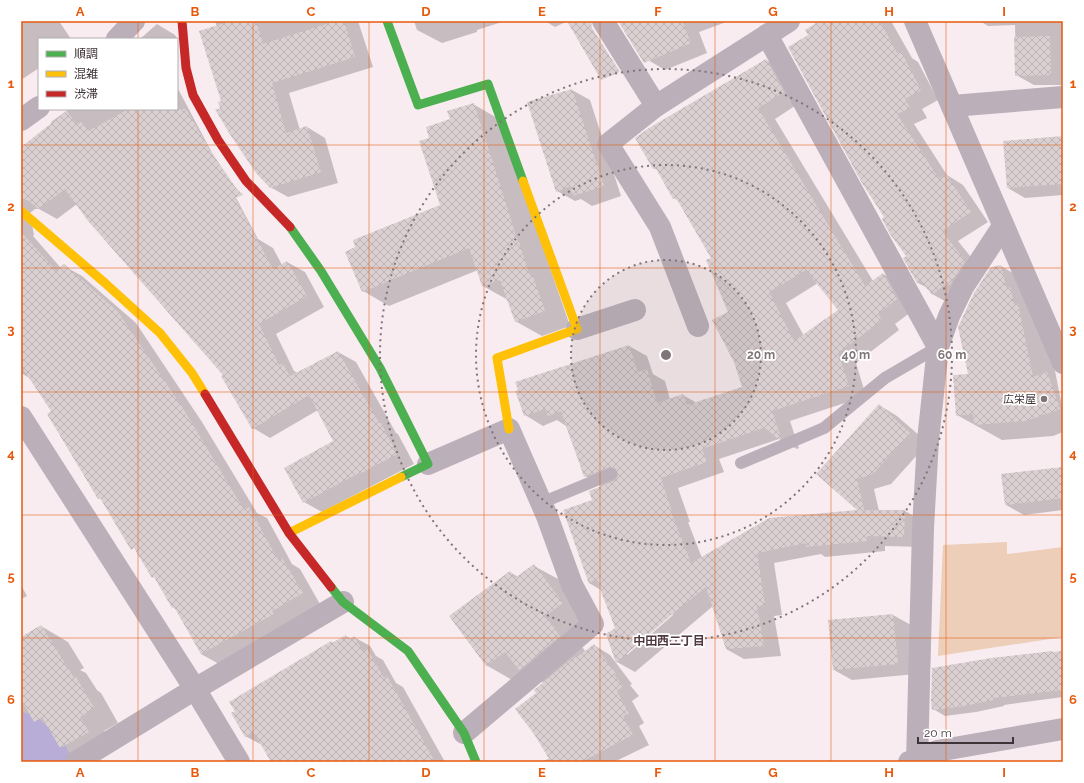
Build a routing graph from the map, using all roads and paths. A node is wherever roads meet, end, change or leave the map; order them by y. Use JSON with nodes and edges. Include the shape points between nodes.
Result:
{"nodes":[{"id":1,"x":134,"y":21,"type":"edge"},
{"id":2,"x":182,"y":21,"type":"edge"},
{"id":3,"x":387,"y":21,"type":"edge"},
{"id":4,"x":603,"y":21,"type":"edge"},
{"id":5,"x":789,"y":21,"type":"edge"},
{"id":6,"x":915,"y":21,"type":"edge"},
{"id":7,"x":767,"y":35,"type":"junction"},
{"id":8,"x":118,"y":38,"type":"edge"},
{"id":9,"x":1063,"y":97,"type":"edge"},
{"id":10,"x":656,"y":106,"type":"junction"},
{"id":11,"x":952,"y":106,"type":"junction"},
{"id":12,"x":38,"y":107,"type":"edge"},
{"id":13,"x":21,"y":120,"type":"edge"},
{"id":14,"x":21,"y":211,"type":"edge"},
{"id":15,"x":1003,"y":226,"type":"junction"},
{"id":16,"x":635,"y":310,"type":"dead end"},
{"id":17,"x":698,"y":326,"type":"dead end"},
{"id":18,"x":577,"y":329,"type":"junction"},
{"id":19,"x":938,"y":347,"type":"junction"},
{"id":20,"x":1063,"y":363,"type":"edge"},
{"id":21,"x":24,"y":428,"type":"edge"},
{"id":22,"x":509,"y":429,"type":"junction"},
{"id":23,"x":741,"y":463,"type":"dead end"},
{"id":24,"x":428,"y":464,"type":"junction"},
{"id":25,"x":611,"y":474,"type":"dead end"},
{"id":26,"x":541,"y":503,"type":"junction"},
{"id":27,"x":289,"y":533,"type":"junction"},
{"id":28,"x":343,"y":602,"type":"junction"},
{"id":29,"x":195,"y":689,"type":"junction"},
{"id":30,"x":1063,"y":730,"type":"edge"},
{"id":31,"x":464,"y":733,"type":"junction"},
{"id":32,"x":76,"y":762,"type":"edge"},
{"id":33,"x":239,"y":762,"type":"edge"},
{"id":34,"x":476,"y":762,"type":"edge"},
{"id":35,"x":914,"y":762,"type":"edge"}],
"edges":[{"from":1,"to":8,"type":"street"},
{"from":2,"to":24,"type":"street","via":[[186,68],[193,95],[218,140],[246,181],[292,229],[321,271],[380,368]]},
{"from":3,"to":18,"type":"street","via":[[418,105],[488,84]]},
{"from":4,"to":10,"type":"street"},
{"from":5,"to":7,"type":"street"},
{"from":6,"to":11,"type":"street"},
{"from":7,"to":10,"type":"street"},
{"from":7,"to":19,"type":"street"},
{"from":9,"to":11,"type":"street"},
{"from":10,"to":17,"type":"street","via":[[608,144],[660,227]]},
{"from":11,"to":15,"type":"street"},
{"from":12,"to":13,"type":"street"},
{"from":14,"to":27,"type":"street","via":[[160,333],[192,373]]},
{"from":15,"to":19,"type":"street","via":[[963,287]]},
{"from":15,"to":20,"type":"street"},
{"from":16,"to":18,"type":"street"},
{"from":18,"to":22,"type":"street","via":[[497,358]]},
{"from":19,"to":23,"type":"lane","via":[[885,378],[824,428]]},
{"from":19,"to":35,"type":"street","via":[[928,440]]},
{"from":21,"to":29,"type":"street"},
{"from":22,"to":24,"type":"street"},
{"from":22,"to":26,"type":"street"},
{"from":24,"to":27,"type":"street"},
{"from":25,"to":26,"type":"lane"},
{"from":26,"to":31,"type":"street","via":[[572,585],[593,624]]},
{"from":27,"to":28,"type":"street"},
{"from":28,"to":29,"type":"street"},
{"from":28,"to":31,"type":"street","via":[[408,651]]},
{"from":29,"to":32,"type":"street"},
{"from":29,"to":33,"type":"street"},
{"from":30,"to":35,"type":"street","via":[[937,751]]},
{"from":31,"to":34,"type":"street"}]}
